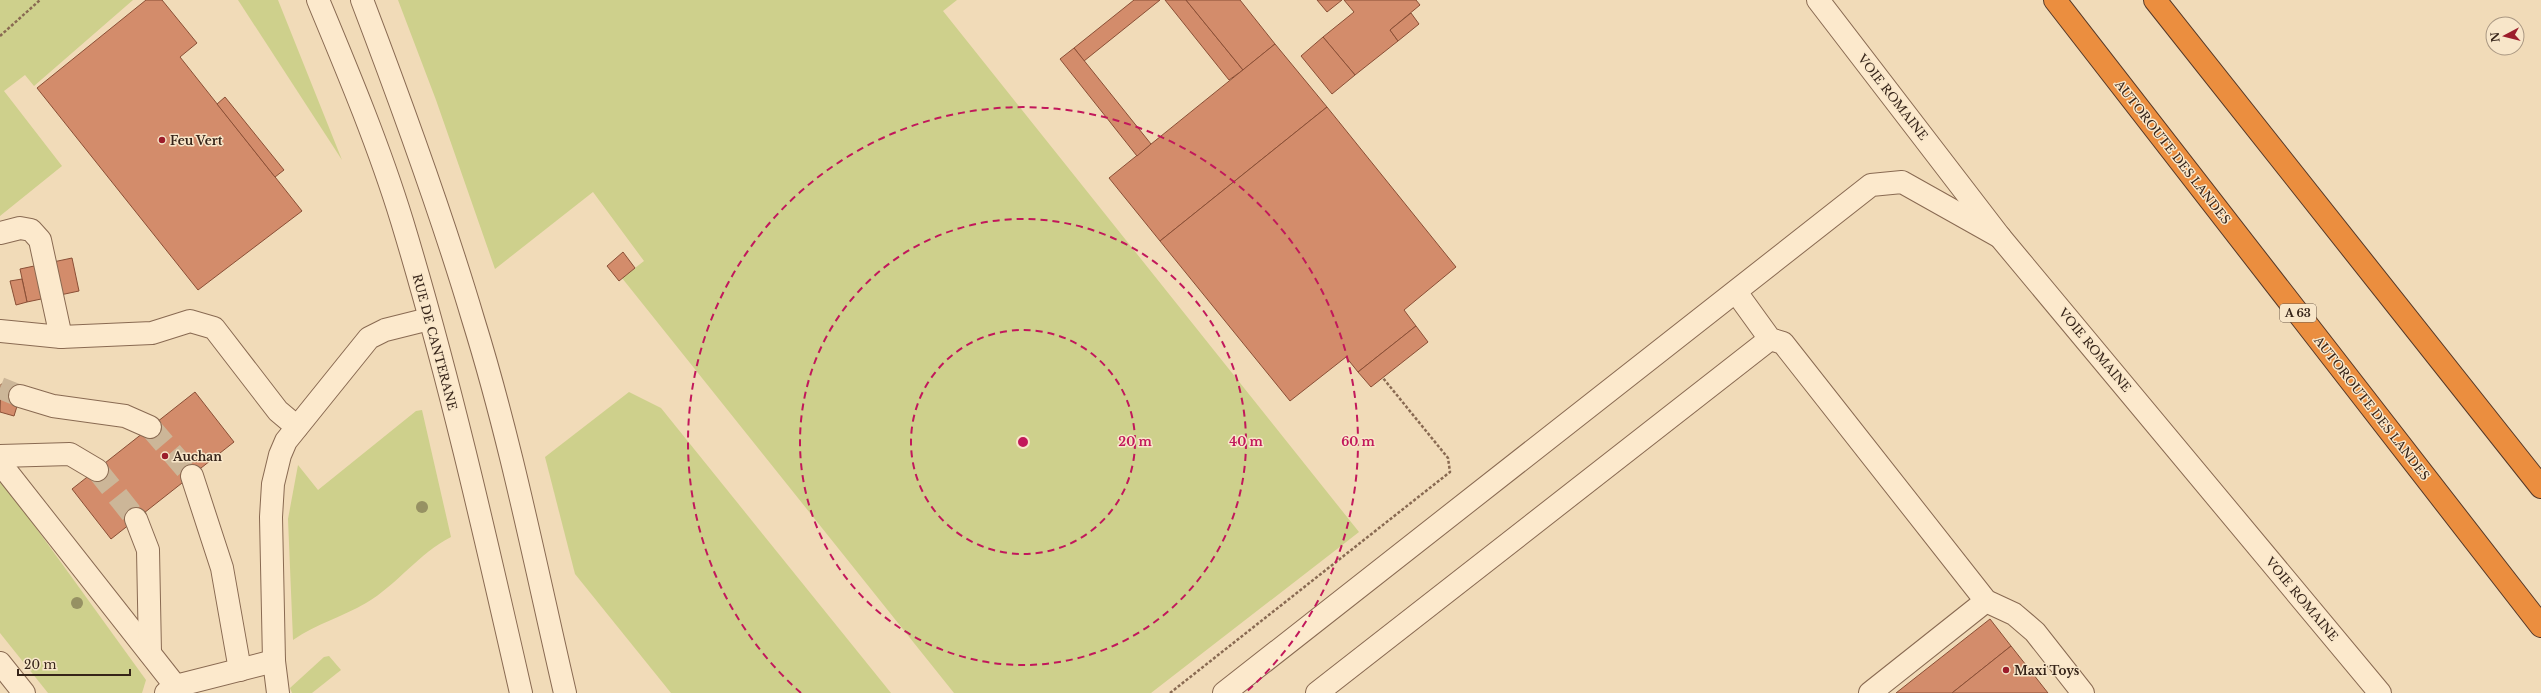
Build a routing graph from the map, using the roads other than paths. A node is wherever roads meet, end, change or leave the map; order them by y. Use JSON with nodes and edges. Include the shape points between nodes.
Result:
{"nodes":[{"id":1,"x":318,"y":0,"type":"edge"},
{"id":2,"x":362,"y":0,"type":"edge"},
{"id":3,"x":1818,"y":0,"type":"edge"},
{"id":4,"x":2055,"y":0,"type":"edge"},
{"id":5,"x":2155,"y":0,"type":"edge"},
{"id":6,"x":0,"y":234,"type":"edge"},
{"id":7,"x":2000,"y":237,"type":"junction"},
{"id":8,"x":1736,"y":292,"type":"junction"},
{"id":9,"x":429,"y":319,"type":"junction"},
{"id":10,"x":0,"y":331,"type":"edge"},
{"id":11,"x":61,"y":337,"type":"junction"},
{"id":12,"x":1770,"y":339,"type":"junction"},
{"id":13,"x":20,"y":396,"type":"tunnel mouth"},
{"id":14,"x":150,"y":427,"type":"tunnel mouth"},
{"id":15,"x":297,"y":427,"type":"junction"},
{"id":16,"x":0,"y":456,"type":"edge"},
{"id":17,"x":0,"y":463,"type":"edge"},
{"id":18,"x":96,"y":470,"type":"tunnel mouth"},
{"id":19,"x":192,"y":476,"type":"tunnel mouth"},
{"id":20,"x":2541,"y":487,"type":"edge"},
{"id":21,"x":136,"y":519,"type":"tunnel mouth"},
{"id":22,"x":1986,"y":601,"type":"junction"},
{"id":23,"x":2541,"y":626,"type":"edge"},
{"id":24,"x":150,"y":653,"type":"junction"},
{"id":25,"x":274,"y":661,"type":"junction"},
{"id":26,"x":0,"y":663,"type":"edge"},
{"id":27,"x":240,"y":670,"type":"junction"},
{"id":28,"x":174,"y":690,"type":"edge"},
{"id":29,"x":24,"y":693,"type":"edge"},
{"id":30,"x":278,"y":693,"type":"edge"},
{"id":31,"x":521,"y":693,"type":"edge"},
{"id":32,"x":565,"y":693,"type":"edge"},
{"id":33,"x":1224,"y":693,"type":"edge"},
{"id":34,"x":1317,"y":693,"type":"edge"},
{"id":35,"x":1870,"y":693,"type":"edge"},
{"id":36,"x":2083,"y":693,"type":"edge"},
{"id":37,"x":2380,"y":693,"type":"edge"}],
"edges":[{"from":1,"to":9,"type":"street","name":"RUE DE CANTERANE","via":[[355,88],[402,220]]},
{"from":2,"to":32,"type":"street","via":[[439,211],[474,321],[517,487]]},
{"from":3,"to":7,"type":"street","name":"VOIE ROMAINE"},
{"from":4,"to":23,"type":"highway","name":"AUTOROUTE DES LANDES","number":"A 63"},
{"from":5,"to":20,"type":"highway"},
{"from":6,"to":11,"type":"street","via":[[20,228],[31,230],[40,240]]},
{"from":7,"to":8,"type":"street","via":[[1902,182],[1871,185]]},
{"from":7,"to":37,"type":"street","name":"VOIE ROMAINE"},
{"from":8,"to":12,"type":"street"},
{"from":8,"to":33,"type":"street"},
{"from":9,"to":15,"type":"street","via":[[385,330],[369,338]]},
{"from":9,"to":31,"type":"street","name":"RUE DE CANTERANE","via":[[476,495]]},
{"from":10,"to":11,"type":"street"},
{"from":11,"to":15,"type":"street","via":[[152,333],[190,321],[214,328],[278,411]]},
{"from":12,"to":22,"type":"street","via":[[1782,343]]},
{"from":12,"to":34,"type":"street"},
{"from":13,"to":14,"type":"street","via":[[53,406],[125,416]]},
{"from":15,"to":25,"type":"street","via":[[283,448],[273,484],[271,517]]},
{"from":16,"to":18,"type":"street","via":[[70,454]]},
{"from":17,"to":24,"type":"street"},
{"from":19,"to":27,"type":"street","via":[[222,568]]},
{"from":21,"to":24,"type":"street","via":[[148,550]]},
{"from":22,"to":35,"type":"street"},
{"from":22,"to":36,"type":"street","via":[[2014,614],[2035,632]]},
{"from":24,"to":28,"type":"street"},
{"from":25,"to":27,"type":"street"},
{"from":25,"to":30,"type":"street"},
{"from":26,"to":29,"type":"street"},
{"from":27,"to":28,"type":"street"}]}
